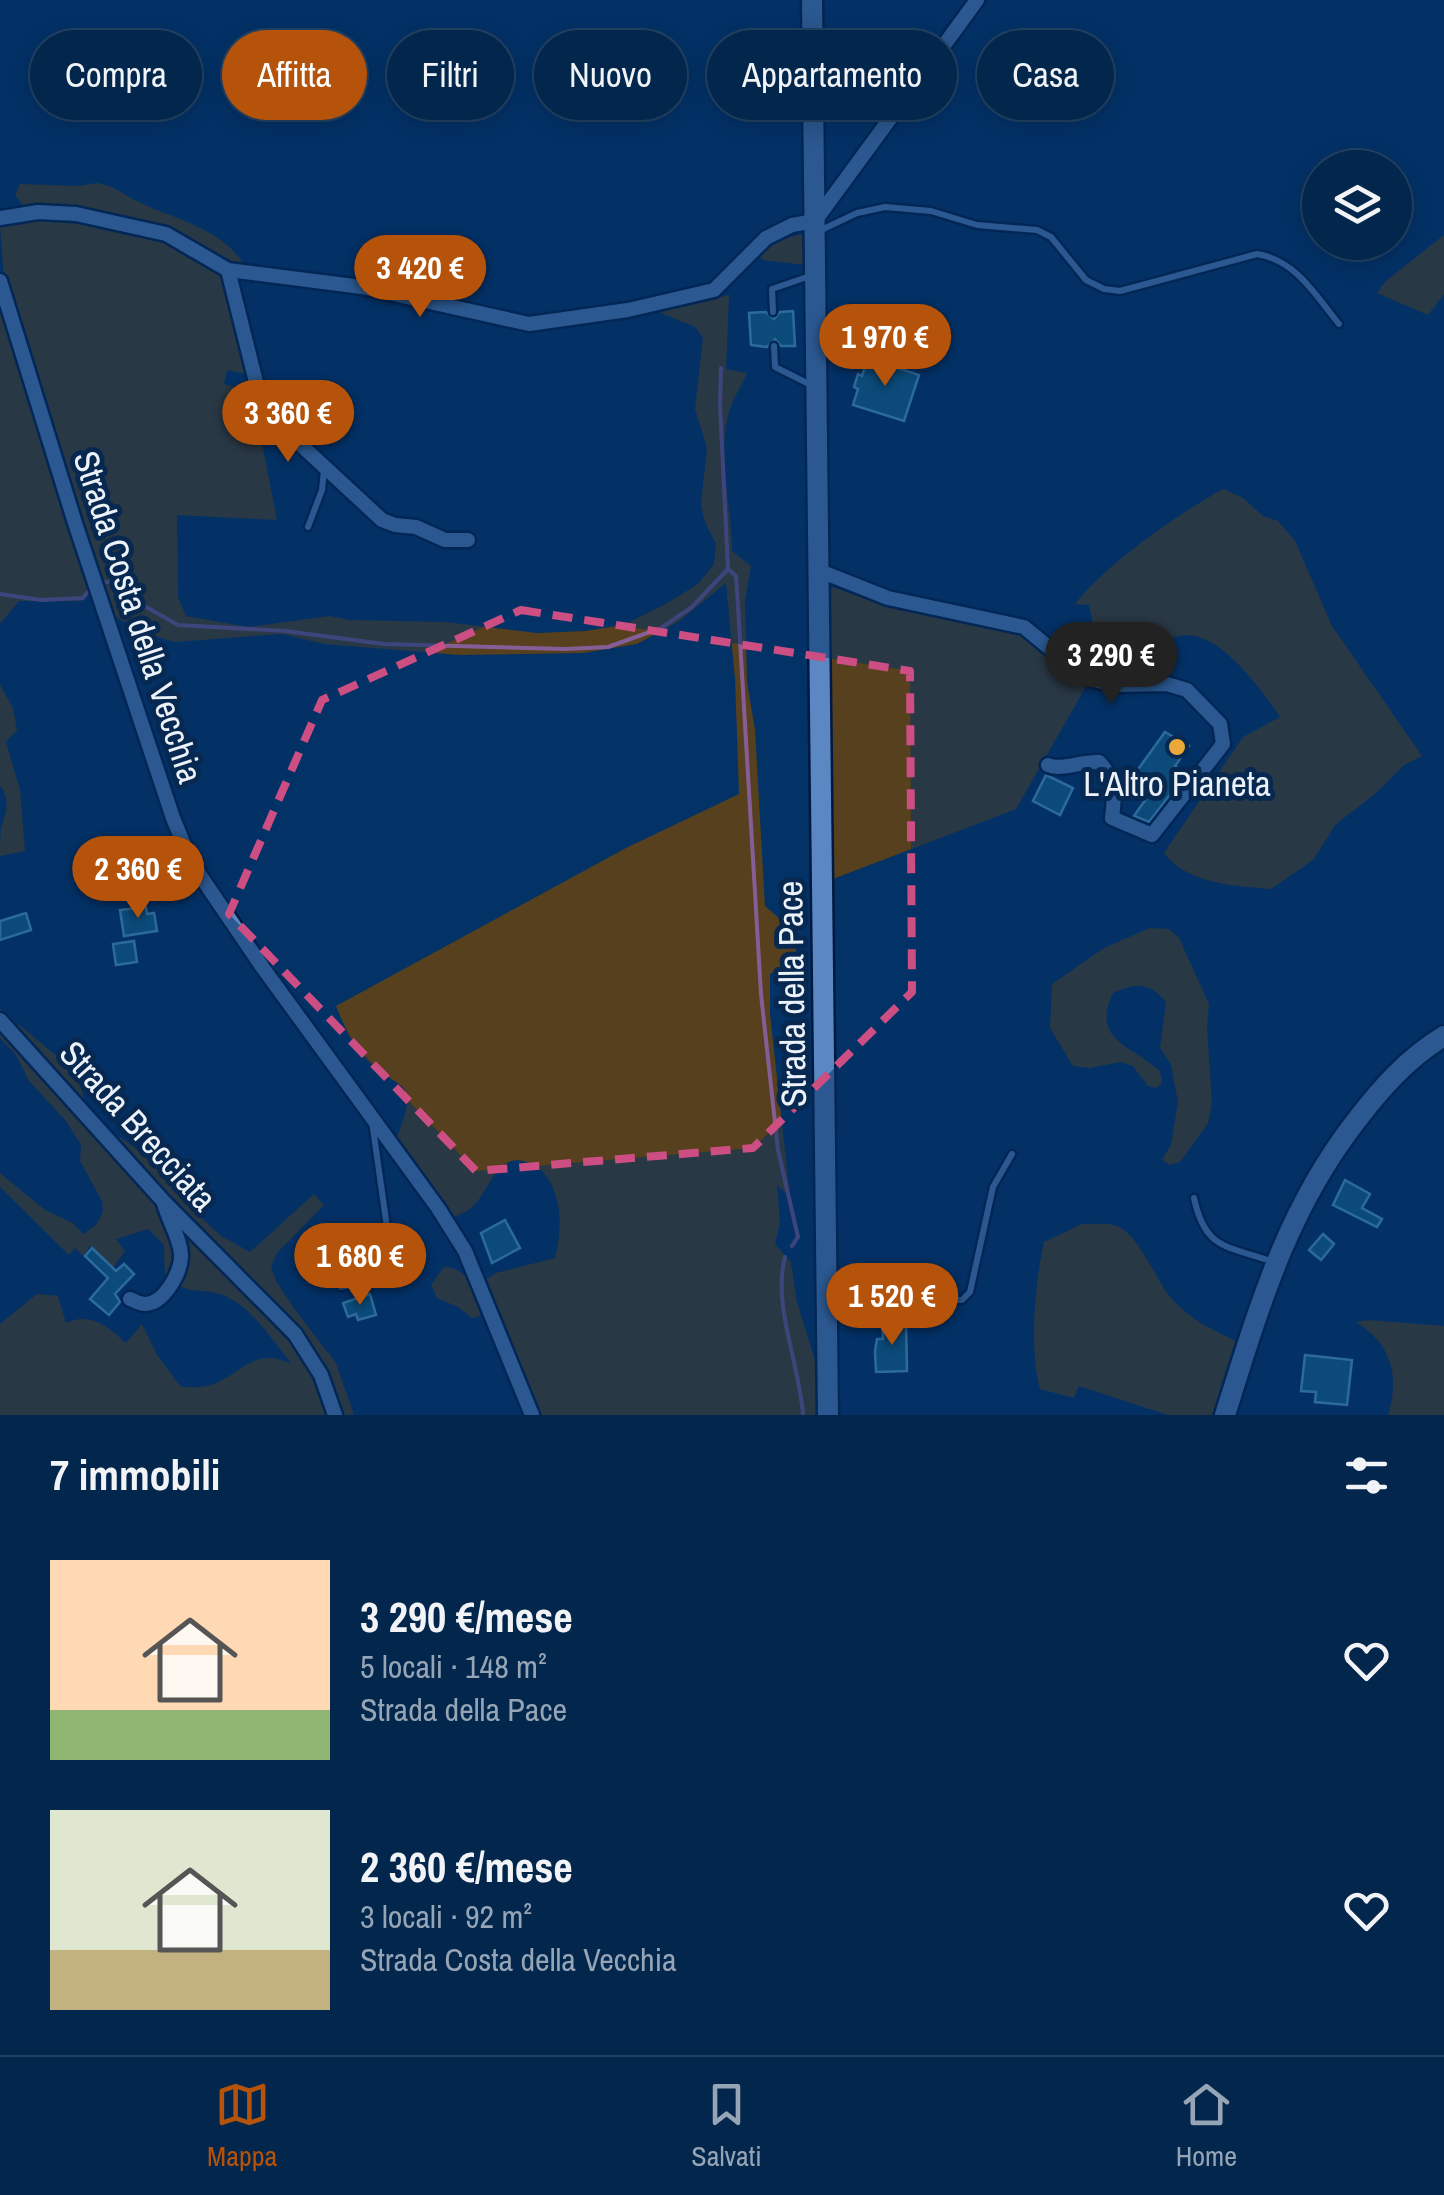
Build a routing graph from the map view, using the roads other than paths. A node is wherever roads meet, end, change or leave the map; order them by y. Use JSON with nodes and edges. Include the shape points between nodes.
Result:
{"nodes":[{"id":1,"x":812,"y":0,"type":"edge"},
{"id":2,"x":977,"y":0,"type":"edge"},
{"id":3,"x":0,"y":218,"type":"edge"},
{"id":4,"x":815,"y":226,"type":"junction"},
{"id":5,"x":228,"y":270,"type":"junction"},
{"id":6,"x":816,"y":274,"type":"junction"},
{"id":7,"x":0,"y":281,"type":"edge"},
{"id":8,"x":773,"y":312,"type":"dead end"},
{"id":9,"x":1339,"y":324,"type":"dead end"},
{"id":10,"x":774,"y":346,"type":"dead end"},
{"id":11,"x":817,"y":388,"type":"junction"},
{"id":12,"x":324,"y":468,"type":"junction"},
{"id":13,"x":308,"y":527,"type":"dead end"},
{"id":14,"x":468,"y":540,"type":"dead end"},
{"id":15,"x":820,"y":572,"type":"junction"},
{"id":16,"x":1048,"y":765,"type":"dead end"},
{"id":17,"x":0,"y":1020,"type":"edge"},
{"id":18,"x":1444,"y":1036,"type":"edge"},
{"id":19,"x":372,"y":1117,"type":"junction"},
{"id":20,"x":1012,"y":1154,"type":"dead end"},
{"id":21,"x":1194,"y":1198,"type":"dead end"},
{"id":22,"x":164,"y":1202,"type":"junction"},
{"id":23,"x":1274,"y":1262,"type":"junction"},
{"id":24,"x":341,"y":1287,"type":"dead end"},
{"id":25,"x":827,"y":1298,"type":"junction"},
{"id":26,"x":130,"y":1300,"type":"dead end"},
{"id":27,"x":335,"y":1415,"type":"edge"},
{"id":28,"x":532,"y":1415,"type":"edge"},
{"id":29,"x":828,"y":1415,"type":"edge"},
{"id":30,"x":1225,"y":1415,"type":"edge"}],
"edges":[{"from":1,"to":4,"type":"street","name":"Strada della Pace"},
{"from":2,"to":4,"type":"street"},
{"from":3,"to":5,"type":"street","via":[[76,214],[166,234]]},
{"from":4,"to":5,"type":"street","via":[[792,226],[766,238],[714,290],[529,324],[362,286]]},
{"from":4,"to":6,"type":"street","name":"Strada della Pace"},
{"from":4,"to":9,"type":"lane","via":[[885,208],[1038,230],[1051,236],[1086,280],[1120,291],[1258,254],[1274,256]]},
{"from":5,"to":12,"type":"street","via":[[263,410]]},
{"from":6,"to":8,"type":"lane","via":[[772,290]]},
{"from":6,"to":11,"type":"street","name":"Strada della Pace"},
{"from":7,"to":19,"type":"street","name":"Strada Costa della Vecchia","via":[[191,862]]},
{"from":10,"to":11,"type":"lane","via":[[775,367]]},
{"from":11,"to":15,"type":"street","name":"Strada della Pace"},
{"from":12,"to":13,"type":"lane"},
{"from":12,"to":14,"type":"street","via":[[382,520],[445,540]]},
{"from":15,"to":16,"type":"street","via":[[888,598],[1024,627],[1094,680],[1187,690],[1224,735],[1152,834],[1112,818],[1116,795],[1099,762]]},
{"from":15,"to":25,"type":"street","name":"Strada della Pace"},
{"from":17,"to":22,"type":"street","name":"Strada Brecciata"},
{"from":18,"to":23,"type":"street","via":[[1384,1085],[1334,1149]]},
{"from":19,"to":24,"type":"lane","via":[[392,1263],[383,1278]]},
{"from":19,"to":28,"type":"street","name":"Strada Costa della Vecchia","via":[[465,1251]]},
{"from":20,"to":25,"type":"lane","via":[[992,1187],[970,1292],[962,1300]]},
{"from":21,"to":23,"type":"lane","via":[[1200,1226],[1220,1244]]},
{"from":22,"to":26,"type":"street","via":[[180,1263],[154,1302]]},
{"from":22,"to":27,"type":"street","name":"Strada Brecciata","via":[[302,1342]]},
{"from":23,"to":30,"type":"street"},
{"from":25,"to":29,"type":"street","name":"Strada della Pace"}]}
